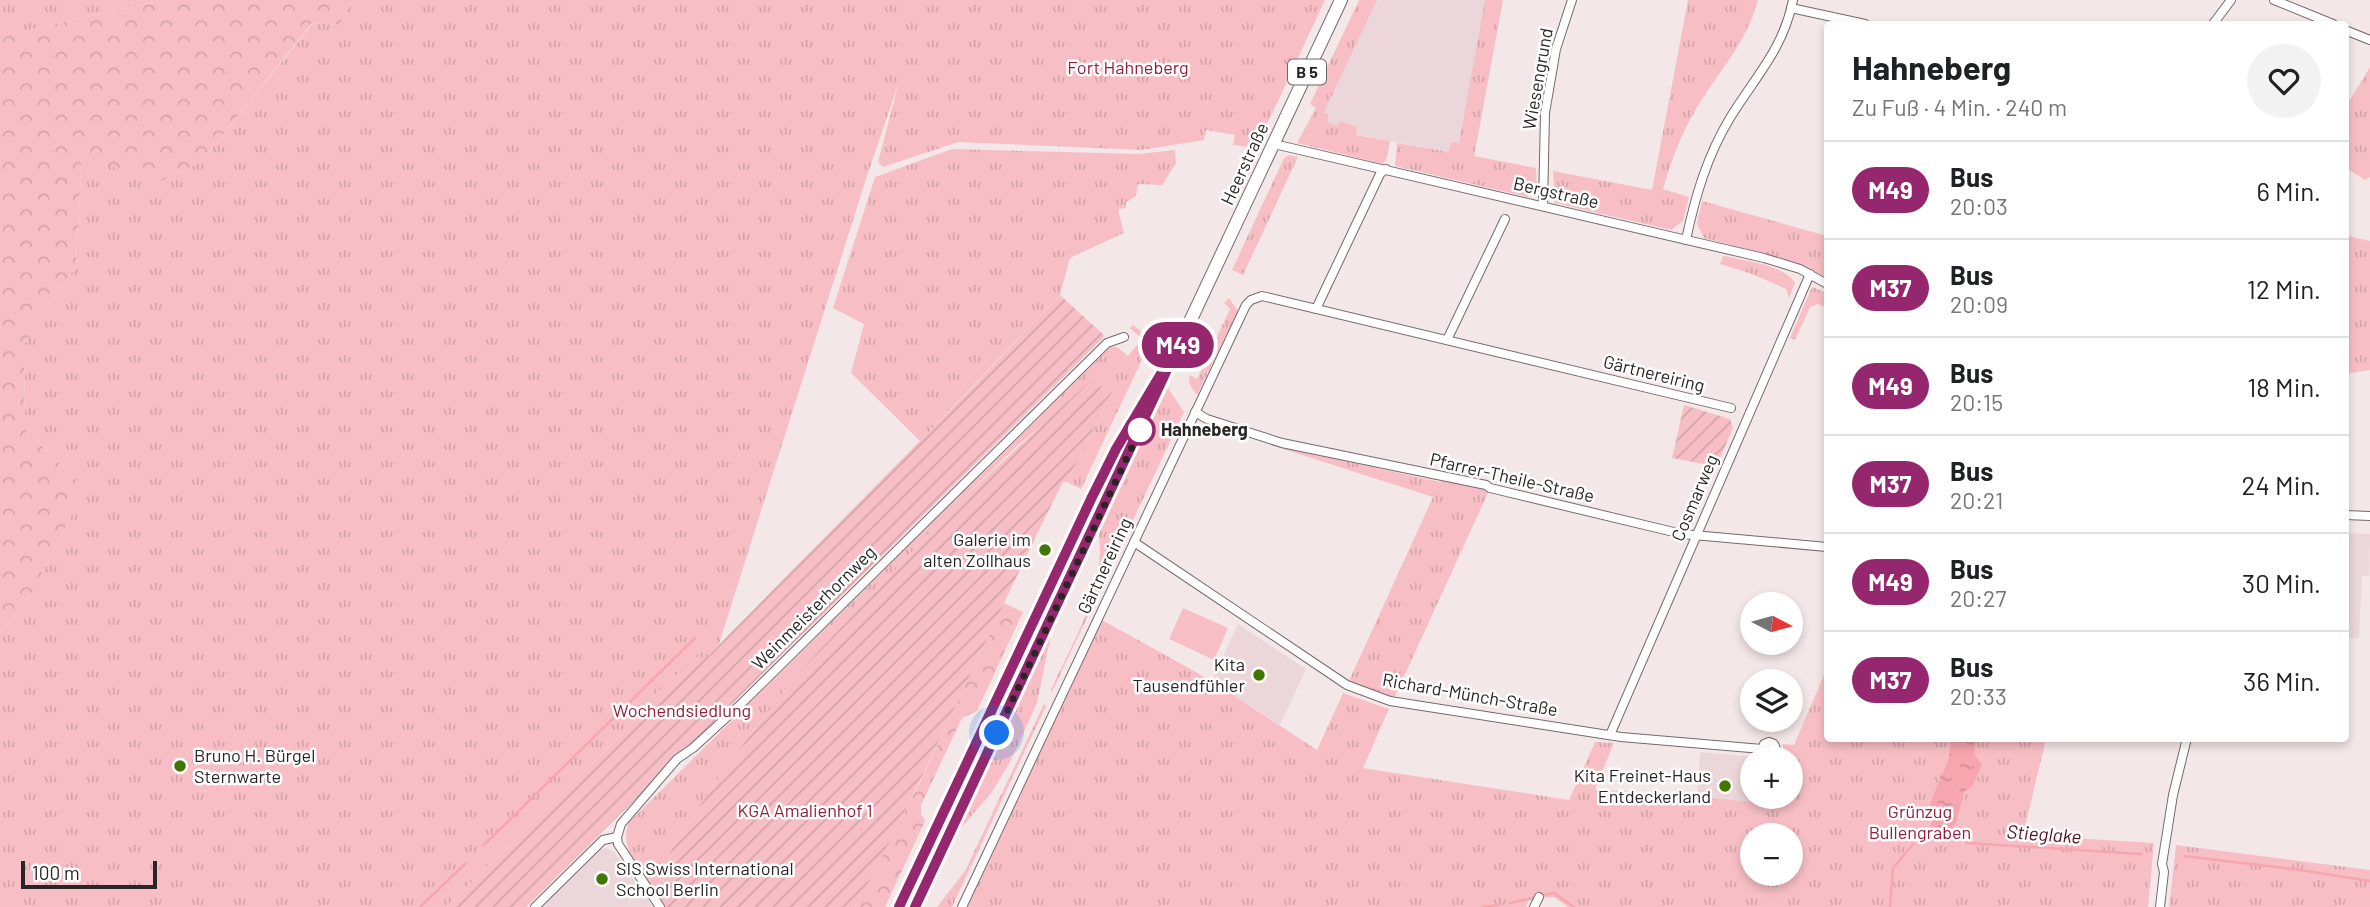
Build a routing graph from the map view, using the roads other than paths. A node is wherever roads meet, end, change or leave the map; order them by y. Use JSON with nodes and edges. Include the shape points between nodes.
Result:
{"nodes":[{"id":1,"x":1341,"y":0,"type":"edge"},
{"id":2,"x":1572,"y":0,"type":"edge"},
{"id":3,"x":2231,"y":0,"type":"edge"},
{"id":4,"x":2274,"y":0,"type":"edge"},
{"id":5,"x":1792,"y":4,"type":"edge"},
{"id":6,"x":1854,"y":21,"type":"edge"},
{"id":7,"x":2215,"y":21,"type":"edge"},
{"id":8,"x":2326,"y":21,"type":"edge"},
{"id":9,"x":2349,"y":32,"type":"edge"},
{"id":10,"x":2370,"y":40,"type":"edge"},
{"id":11,"x":1274,"y":144,"type":"junction"},
{"id":12,"x":1386,"y":169,"type":"junction"},
{"id":13,"x":1543,"y":206,"type":"junction"},
{"id":14,"x":1505,"y":219,"type":"dead end"},
{"id":15,"x":1686,"y":240,"type":"junction"},
{"id":16,"x":1810,"y":274,"type":"junction"},
{"id":17,"x":1824,"y":282,"type":"edge"},
{"id":18,"x":1316,"y":309,"type":"junction"},
{"id":19,"x":1124,"y":337,"type":"dead end"},
{"id":20,"x":1447,"y":340,"type":"junction"},
{"id":21,"x":1180,"y":342,"type":"junction"},
{"id":22,"x":1731,"y":408,"type":"dead end"},
{"id":23,"x":1195,"y":412,"type":"junction"},
{"id":24,"x":2349,"y":514,"type":"edge"},
{"id":25,"x":2370,"y":516,"type":"edge"},
{"id":26,"x":1696,"y":536,"type":"junction"},
{"id":27,"x":1134,"y":542,"type":"junction"},
{"id":28,"x":1824,"y":547,"type":"edge"},
{"id":29,"x":1610,"y":735,"type":"junction"},
{"id":30,"x":2186,"y":742,"type":"edge"},
{"id":31,"x":1740,"y":747,"type":"edge"},
{"id":32,"x":617,"y":837,"type":"junction"},
{"id":33,"x":1539,"y":897,"type":"dead end"},
{"id":34,"x":535,"y":907,"type":"edge"},
{"id":35,"x":660,"y":907,"type":"edge"},
{"id":36,"x":899,"y":907,"type":"edge"},
{"id":37,"x":915,"y":907,"type":"edge"},
{"id":38,"x":962,"y":907,"type":"edge"},
{"id":39,"x":1534,"y":907,"type":"edge"},
{"id":40,"x":2160,"y":907,"type":"edge"}],
"edges":[{"from":1,"to":11,"type":"main road","name":"Heerstraße","number":"B 5"},
{"from":2,"to":13,"type":"street","name":"Wiesengrund","via":[[1556,48],[1545,113]]},
{"from":3,"to":7,"type":"street"},
{"from":4,"to":8,"type":"street"},
{"from":5,"to":6,"type":"street"},
{"from":5,"to":15,"type":"street","via":[[1778,47],[1719,137],[1697,192]]},
{"from":9,"to":10,"type":"street"},
{"from":11,"to":12,"type":"street","name":"Bergstraße"},
{"from":11,"to":21,"type":"main road","name":"Heerstraße","number":"B 5"},
{"from":12,"to":13,"type":"street","name":"Bergstraße"},
{"from":12,"to":18,"type":"street"},
{"from":13,"to":15,"type":"street","name":"Bergstraße"},
{"from":14,"to":20,"type":"street"},
{"from":15,"to":16,"type":"street","name":"Bergstraße","via":[[1784,263]]},
{"from":16,"to":17,"type":"street","name":"Bergstraße"},
{"from":16,"to":26,"type":"street","name":"Cosmarweg"},
{"from":18,"to":20,"type":"street","name":"Gärtnereiring"},
{"from":18,"to":23,"type":"street","name":"Gärtnereiring","via":[[1262,296],[1251,300]]},
{"from":19,"to":32,"type":"street","name":"Weinmeisterhornweg","via":[[1107,343],[740,705],[677,758],[621,824]]},
{"from":20,"to":22,"type":"street","name":"Gärtnereiring"},
{"from":21,"to":36,"type":"main road","name":"Heerstraße","number":"B 5","via":[[1092,497]]},
{"from":21,"to":37,"type":"main road","name":"Heerstraße","number":"B 5"},
{"from":23,"to":26,"type":"street","name":"Pfarrer-Theile-Straße","via":[[1282,443]]},
{"from":23,"to":27,"type":"street","name":"Gärtnereiring"},
{"from":24,"to":25,"type":"street"},
{"from":26,"to":28,"type":"street","name":"Pfarrer-Theile-Straße"},
{"from":26,"to":29,"type":"street","name":"Cosmarweg"},
{"from":27,"to":29,"type":"street","name":"Richard-Münch-Straße","via":[[1351,687],[1390,701]]},
{"from":27,"to":38,"type":"street","name":"Gärtnereiring"},
{"from":29,"to":31,"type":"street","name":"Richard-Münch-Straße"},
{"from":30,"to":40,"type":"street","via":[[2169,816]]},
{"from":32,"to":34,"type":"street","name":"Weinmeisterhornweg","via":[[603,841]]},
{"from":32,"to":35,"type":"street"},
{"from":33,"to":39,"type":"street"}]}
